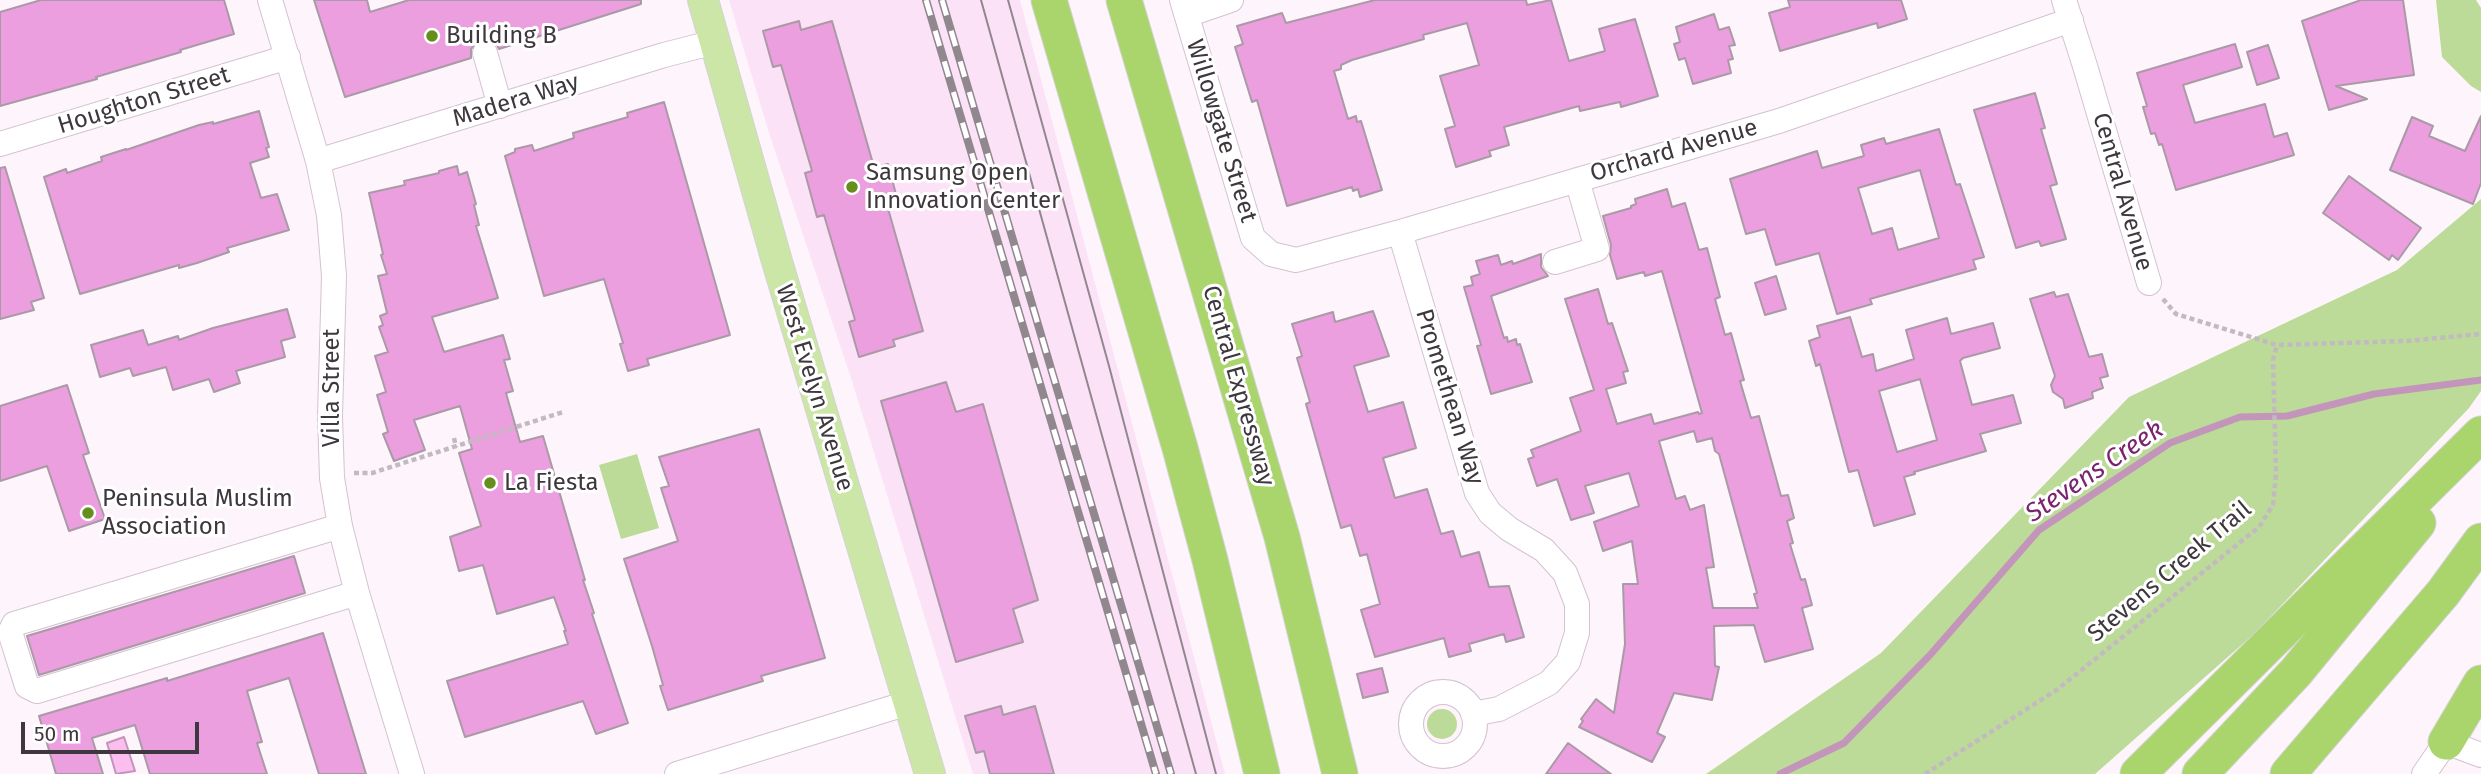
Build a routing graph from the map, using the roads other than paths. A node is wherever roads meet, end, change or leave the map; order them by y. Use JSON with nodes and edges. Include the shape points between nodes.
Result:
{"nodes":[{"id":1,"x":270,"y":0,"type":"edge"},
{"id":2,"x":703,"y":0,"type":"edge"},
{"id":3,"x":1049,"y":0,"type":"edge"},
{"id":4,"x":1125,"y":0,"type":"edge"},
{"id":5,"x":1231,"y":0,"type":"edge"},
{"id":6,"x":1185,"y":7,"type":"edge"},
{"id":7,"x":2067,"y":10,"type":"edge"},
{"id":8,"x":715,"y":42,"type":"junction"},
{"id":9,"x":485,"y":54,"type":"dead end"},
{"id":10,"x":288,"y":57,"type":"junction"},
{"id":11,"x":500,"y":106,"type":"junction"},
{"id":12,"x":0,"y":144,"type":"edge"},
{"id":13,"x":318,"y":161,"type":"junction"},
{"id":14,"x":1577,"y":180,"type":"junction"},
{"id":15,"x":1400,"y":232,"type":"junction"},
{"id":16,"x":1271,"y":254,"type":"joint"},
{"id":17,"x":1555,"y":262,"type":"dead end"},
{"id":18,"x":2149,"y":283,"type":"road end"},
{"id":19,"x":2481,"y":434,"type":"edge"},
{"id":20,"x":2481,"y":439,"type":"edge"},
{"id":21,"x":340,"y":526,"type":"junction"},
{"id":22,"x":2481,"y":541,"type":"edge"},
{"id":23,"x":357,"y":593,"type":"junction"},
{"id":24,"x":2481,"y":683,"type":"edge"},
{"id":25,"x":908,"y":703,"type":"junction"},
{"id":26,"x":1474,"y":714,"type":"dead end"},
{"id":27,"x":2446,"y":741,"type":"junction"},
{"id":28,"x":2481,"y":755,"type":"edge"},
{"id":29,"x":412,"y":774,"type":"edge"},
{"id":30,"x":677,"y":774,"type":"edge"},
{"id":31,"x":930,"y":774,"type":"edge"},
{"id":32,"x":1262,"y":774,"type":"edge"},
{"id":33,"x":1340,"y":774,"type":"edge"},
{"id":34,"x":2138,"y":774,"type":"edge"},
{"id":35,"x":2200,"y":774,"type":"edge"},
{"id":36,"x":2288,"y":774,"type":"edge"},
{"id":37,"x":2424,"y":774,"type":"edge"}],
"edges":[{"from":1,"to":10,"type":"street","name":"Villa Street"},
{"from":2,"to":8,"type":"main road","name":"West Evelyn Avenue"},
{"from":3,"to":32,"type":"highway","via":[[1180,447]]},
{"from":4,"to":33,"type":"highway","name":"Central Expressway","via":[[1279,525]]},
{"from":5,"to":6,"type":"street"},
{"from":6,"to":16,"type":"street","name":"Willowgate Street","via":[[1253,238]]},
{"from":7,"to":14,"type":"street","name":"Orchard Avenue","via":[[1779,121]]},
{"from":7,"to":18,"type":"street","name":"Central Avenue"},
{"from":8,"to":11,"type":"street","name":"Madera Way"},
{"from":8,"to":25,"type":"main road","name":"West Evelyn Avenue"},
{"from":9,"to":11,"type":"street"},
{"from":10,"to":12,"type":"street","name":"Houghton Street"},
{"from":10,"to":13,"type":"street","name":"Villa Street"},
{"from":11,"to":13,"type":"street","name":"Madera Way"},
{"from":13,"to":21,"type":"street","name":"Villa Street","via":[[334,276],[330,416]]},
{"from":14,"to":15,"type":"street","name":"Orchard Avenue"},
{"from":14,"to":17,"type":"street","via":[[1597,249]]},
{"from":15,"to":16,"type":"street","name":"Orchard Avenue","via":[[1296,260]]},
{"from":15,"to":26,"type":"street","name":"Promethean Way","via":[[1477,493],[1490,513],[1544,550],[1565,573],[1577,604],[1577,633],[1568,662],[1549,683],[1499,709]]},
{"from":19,"to":34,"type":"highway"},
{"from":20,"to":35,"type":"highway","via":[[2296,672]]},
{"from":21,"to":23,"type":"street","name":"Villa Street"},
{"from":21,"to":23,"type":"street","via":[[14,624],[10,632],[27,686],[37,691]]},
{"from":22,"to":36,"type":"highway","via":[[2443,593]]},
{"from":23,"to":29,"type":"street","name":"Villa Street"},
{"from":24,"to":27,"type":"highway"},
{"from":25,"to":30,"type":"street"},
{"from":25,"to":31,"type":"main road","name":"West Evelyn Avenue"},
{"from":27,"to":28,"type":"street"},
{"from":27,"to":37,"type":"street"}]}
